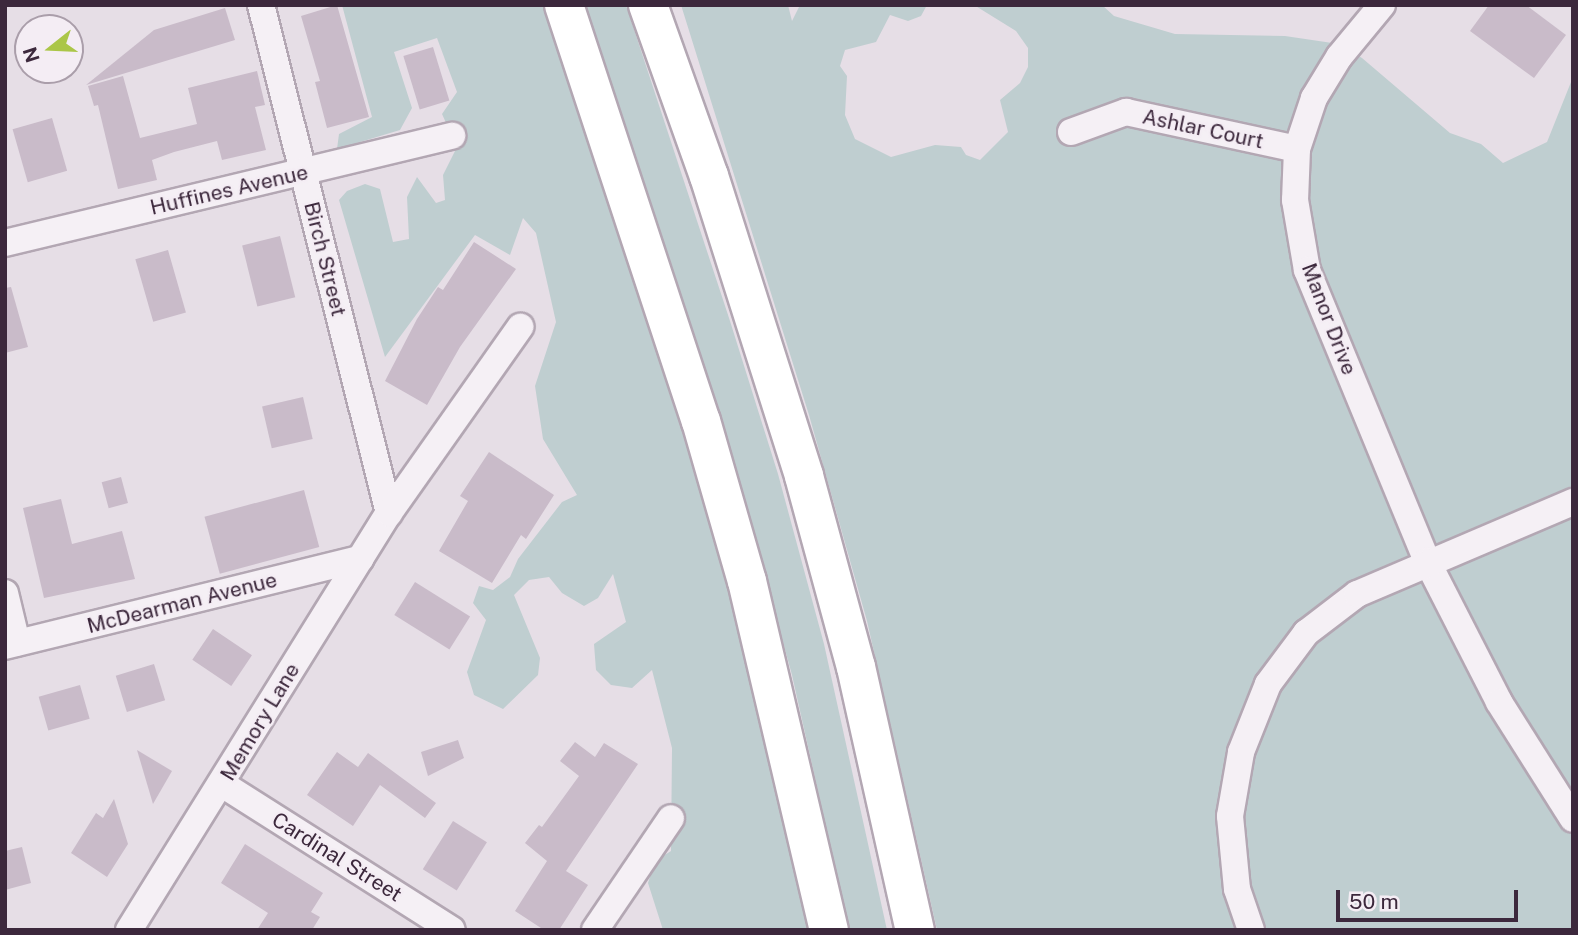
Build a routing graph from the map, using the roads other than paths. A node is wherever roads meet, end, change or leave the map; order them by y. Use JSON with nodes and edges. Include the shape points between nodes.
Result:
{"nodes":[{"id":1,"x":261,"y":5,"type":"edge"},
{"id":2,"x":564,"y":5,"type":"edge"},
{"id":3,"x":648,"y":5,"type":"edge"},
{"id":4,"x":666,"y":5,"type":"edge"},
{"id":5,"x":1382,"y":5,"type":"edge"},
{"id":6,"x":1071,"y":132,"type":"dead end"},
{"id":7,"x":452,"y":136,"type":"dead end"},
{"id":8,"x":1297,"y":149,"type":"junction"},
{"id":9,"x":303,"y":172,"type":"junction"},
{"id":10,"x":709,"y":176,"type":"junction"},
{"id":11,"x":5,"y":243,"type":"edge"},
{"id":12,"x":520,"y":327,"type":"dead end"},
{"id":13,"x":1573,"y":502,"type":"edge"},
{"id":14,"x":389,"y":513,"type":"junction"},
{"id":15,"x":360,"y":559,"type":"junction"},
{"id":16,"x":1427,"y":561,"type":"junction"},
{"id":17,"x":5,"y":593,"type":"edge"},
{"id":18,"x":11,"y":645,"type":"edge"},
{"id":19,"x":222,"y":784,"type":"junction"},
{"id":20,"x":671,"y":818,"type":"dead end"},
{"id":21,"x":1573,"y":819,"type":"edge"},
{"id":22,"x":129,"y":930,"type":"edge"},
{"id":23,"x":452,"y":930,"type":"edge"},
{"id":24,"x":595,"y":930,"type":"edge"},
{"id":25,"x":829,"y":930,"type":"edge"},
{"id":26,"x":915,"y":930,"type":"edge"},
{"id":27,"x":1251,"y":930,"type":"edge"}],
"edges":[{"from":1,"to":9,"type":"street","name":"Birch Street"},
{"from":2,"to":25,"type":"highway","via":[[716,474],[774,689]]},
{"from":3,"to":10,"type":"highway"},
{"from":4,"to":10,"type":"highway"},
{"from":5,"to":8,"type":"street","name":"Manor Drive","via":[[1314,98]]},
{"from":6,"to":8,"type":"street","name":"Ashlar Court","via":[[1126,112]]},
{"from":7,"to":9,"type":"street","name":"Huffines Avenue"},
{"from":8,"to":16,"type":"street","name":"Manor Drive","via":[[1295,200],[1307,270]]},
{"from":9,"to":11,"type":"street","name":"Huffines Avenue"},
{"from":9,"to":14,"type":"street","name":"Birch Street"},
{"from":10,"to":26,"type":"highway","via":[[808,489],[856,667]]},
{"from":12,"to":14,"type":"street","name":"Memory Lane"},
{"from":13,"to":16,"type":"street"},
{"from":14,"to":15,"type":"street","name":"Memory Lane"},
{"from":15,"to":18,"type":"street","name":"McDearman Avenue"},
{"from":15,"to":19,"type":"street","name":"Memory Lane"},
{"from":16,"to":21,"type":"street","name":"Manor Drive","via":[[1499,702]]},
{"from":16,"to":27,"type":"street","via":[[1357,594],[1306,633],[1268,684],[1241,752],[1230,816],[1237,888]]},
{"from":17,"to":18,"type":"street"},
{"from":19,"to":22,"type":"street","name":"Memory Lane"},
{"from":19,"to":23,"type":"street","name":"Cardinal Street"},
{"from":20,"to":24,"type":"street"}]}
